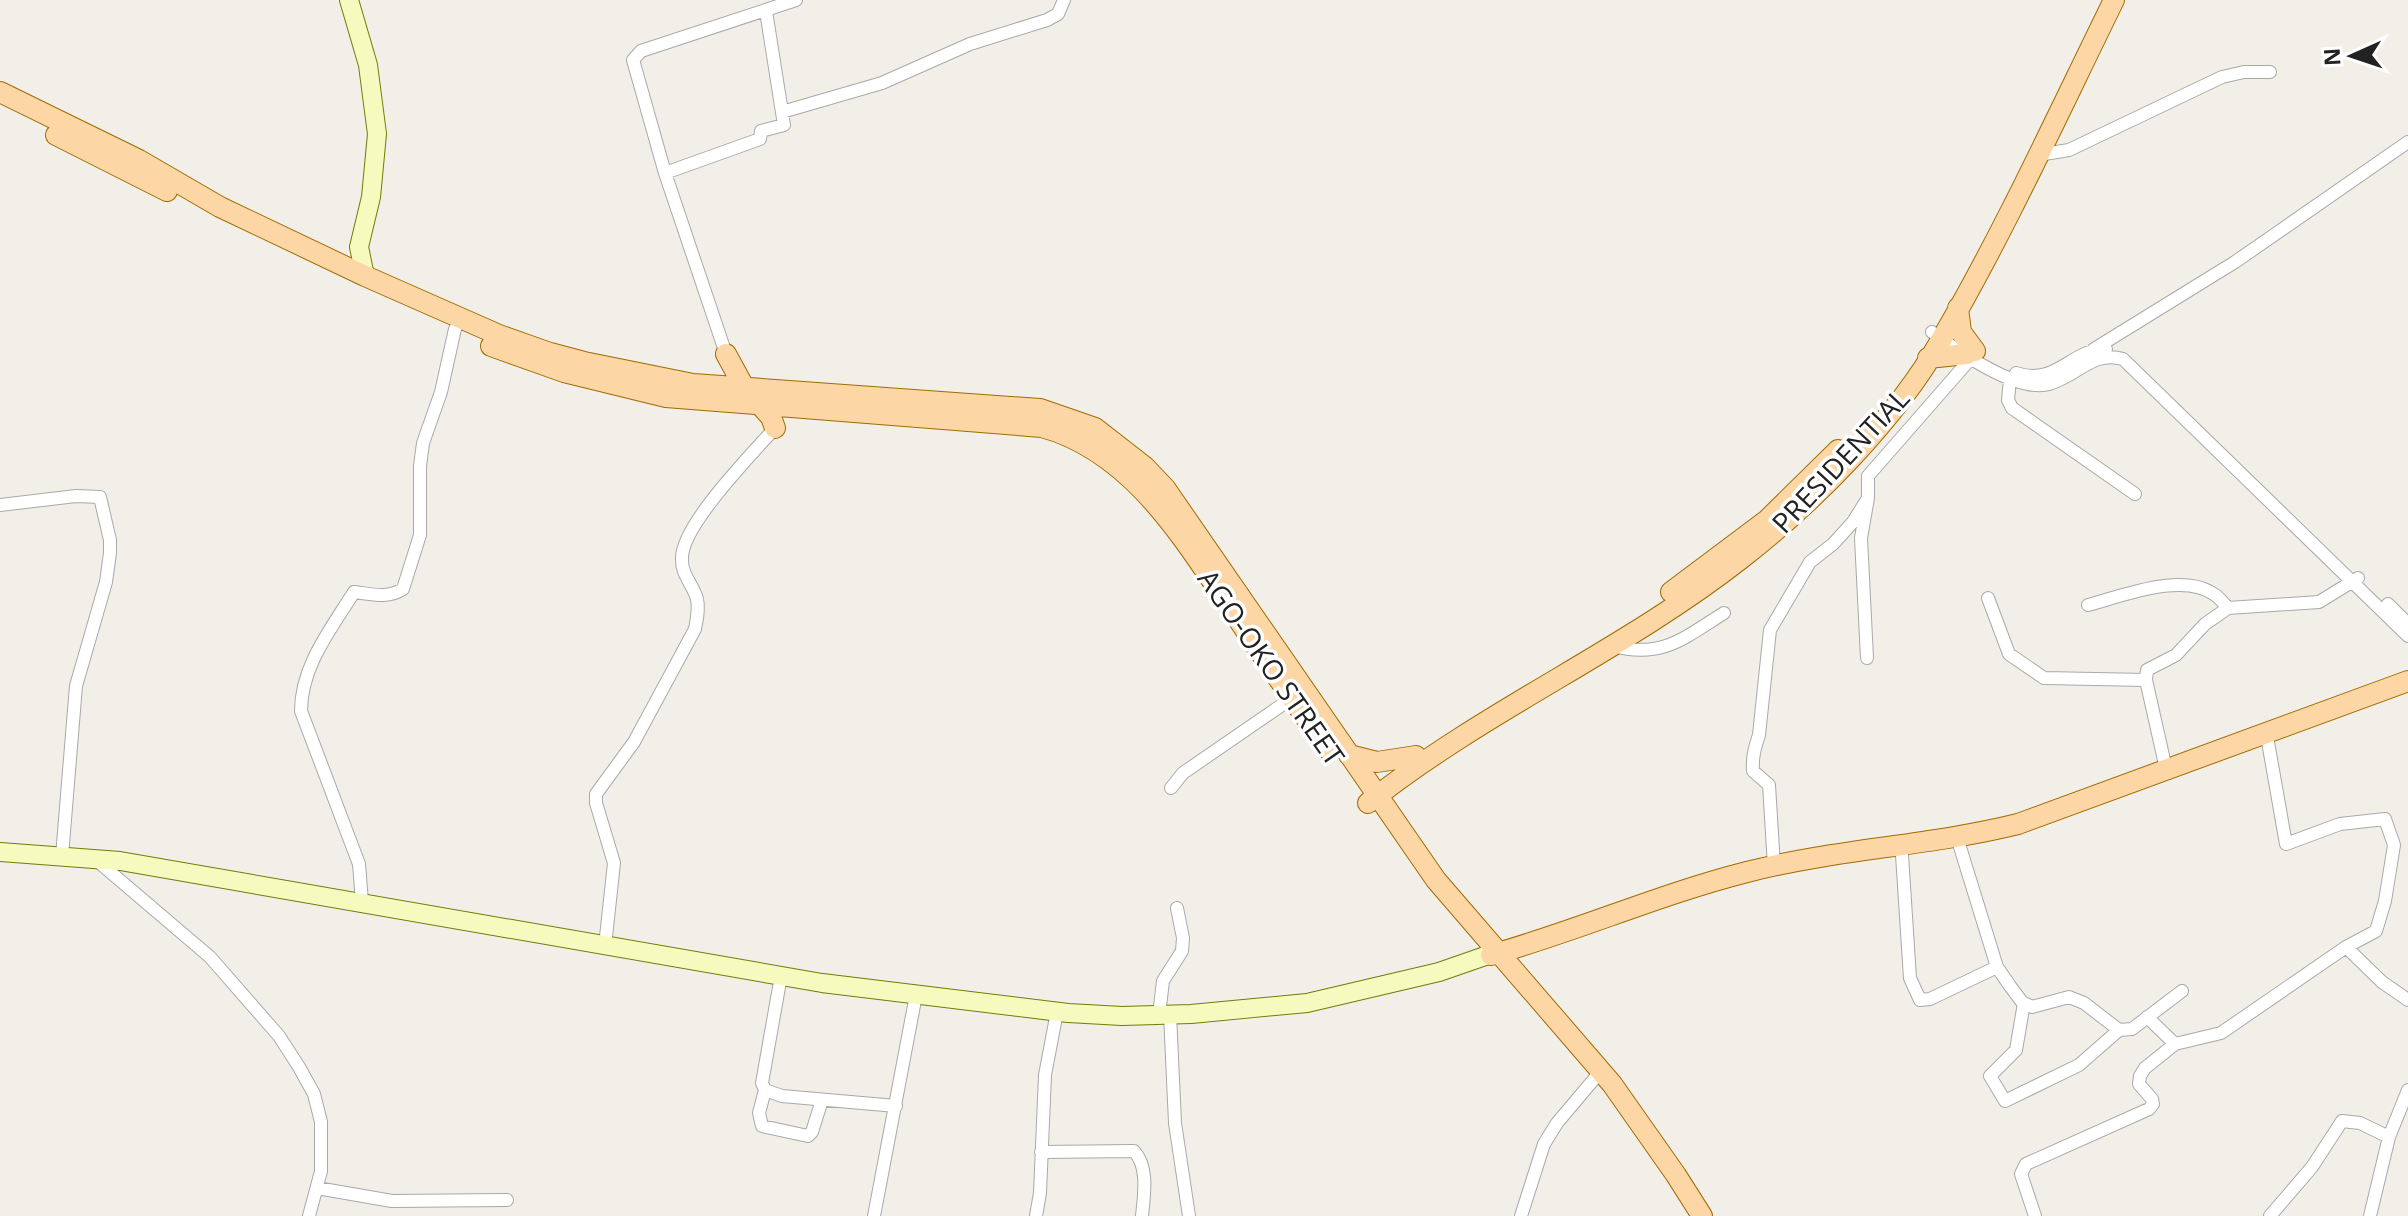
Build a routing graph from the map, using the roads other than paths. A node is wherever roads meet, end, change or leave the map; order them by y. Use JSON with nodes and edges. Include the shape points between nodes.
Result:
{"nodes":[{"id":1,"x":341,"y":0,"type":"edge"},
{"id":2,"x":349,"y":0,"type":"edge"},
{"id":3,"x":796,"y":0,"type":"edge"},
{"id":4,"x":1064,"y":0,"type":"edge"},
{"id":5,"x":2102,"y":0,"type":"edge"},
{"id":6,"x":2114,"y":0,"type":"edge"},
{"id":7,"x":766,"y":11,"type":"junction"},
{"id":8,"x":2270,"y":72,"type":"dead end"},
{"id":9,"x":0,"y":92,"type":"edge"},
{"id":10,"x":0,"y":106,"type":"edge"},
{"id":11,"x":782,"y":112,"type":"junction"},
{"id":12,"x":2408,"y":142,"type":"edge"},
{"id":13,"x":2038,"y":155,"type":"junction"},
{"id":14,"x":136,"y":167,"type":"junction"},
{"id":15,"x":665,"y":173,"type":"junction"},
{"id":16,"x":243,"y":223,"type":"junction"},
{"id":17,"x":350,"y":245,"type":"junction"},
{"id":18,"x":323,"y":256,"type":"junction"},
{"id":19,"x":356,"y":272,"type":"junction"},
{"id":20,"x":1958,"y":308,"type":"junction"},
{"id":21,"x":455,"y":329,"type":"junction"},
{"id":22,"x":1938,"y":332,"type":"junction"},
{"id":23,"x":2087,"y":352,"type":"junction"},
{"id":24,"x":726,"y":354,"type":"junction"},
{"id":25,"x":1971,"y":354,"type":"junction"},
{"id":26,"x":1928,"y":358,"type":"junction"},
{"id":27,"x":2010,"y":378,"type":"junction"},
{"id":28,"x":744,"y":387,"type":"junction"},
{"id":29,"x":666,"y":389,"type":"junction"},
{"id":30,"x":698,"y":389,"type":"junction"},
{"id":31,"x":761,"y":406,"type":"junction"},
{"id":32,"x":790,"y":407,"type":"junction"},
{"id":33,"x":775,"y":428,"type":"junction"},
{"id":34,"x":2135,"y":494,"type":"dead end"},
{"id":35,"x":1868,"y":498,"type":"junction"},
{"id":36,"x":0,"y":505,"type":"edge"},
{"id":37,"x":2357,"y":579,"type":"junction"},
{"id":38,"x":1988,"y":598,"type":"dead end"},
{"id":39,"x":2088,"y":605,"type":"dead end"},
{"id":40,"x":2228,"y":608,"type":"junction"},
{"id":41,"x":1724,"y":613,"type":"dead end"},
{"id":42,"x":2408,"y":624,"type":"edge"},
{"id":43,"x":2408,"y":636,"type":"edge"},
{"id":44,"x":1613,"y":646,"type":"junction"},
{"id":45,"x":1867,"y":658,"type":"dead end"},
{"id":46,"x":2146,"y":680,"type":"junction"},
{"id":47,"x":2408,"y":681,"type":"edge"},
{"id":48,"x":2408,"y":695,"type":"edge"},
{"id":49,"x":1292,"y":698,"type":"junction"},
{"id":50,"x":2268,"y":742,"type":"junction"},
{"id":51,"x":1349,"y":755,"type":"junction"},
{"id":52,"x":1418,"y":760,"type":"junction"},
{"id":53,"x":2166,"y":769,"type":"junction"},
{"id":54,"x":1171,"y":788,"type":"dead end"},
{"id":55,"x":1370,"y":796,"type":"junction"},
{"id":56,"x":1410,"y":841,"type":"junction"},
{"id":57,"x":2394,"y":845,"type":"junction"},
{"id":58,"x":1960,"y":847,"type":"junction"},
{"id":59,"x":2408,"y":847,"type":"edge"},
{"id":60,"x":0,"y":852,"type":"edge"},
{"id":61,"x":1902,"y":855,"type":"junction"},
{"id":62,"x":62,"y":856,"type":"junction"},
{"id":63,"x":94,"y":858,"type":"junction"},
{"id":64,"x":1774,"y":866,"type":"junction"},
{"id":65,"x":362,"y":902,"type":"junction"},
{"id":66,"x":1177,"y":908,"type":"dead end"},
{"id":67,"x":605,"y":946,"type":"junction"},
{"id":68,"x":2346,"y":947,"type":"junction"},
{"id":69,"x":1498,"y":959,"type":"junction"},
{"id":70,"x":1997,"y":967,"type":"junction"},
{"id":71,"x":781,"y":976,"type":"junction"},
{"id":72,"x":2182,"y":991,"type":"dead end"},
{"id":73,"x":916,"y":995,"type":"junction"},
{"id":74,"x":2408,"y":1000,"type":"edge"},
{"id":75,"x":2024,"y":1003,"type":"junction"},
{"id":76,"x":1057,"y":1012,"type":"junction"},
{"id":77,"x":1165,"y":1014,"type":"junction"},
{"id":78,"x":2147,"y":1017,"type":"junction"},
{"id":79,"x":2119,"y":1030,"type":"junction"},
{"id":80,"x":2175,"y":1044,"type":"junction"},
{"id":81,"x":1595,"y":1078,"type":"junction"},
{"id":82,"x":765,"y":1090,"type":"junction"},
{"id":83,"x":2408,"y":1090,"type":"edge"},
{"id":84,"x":822,"y":1100,"type":"junction"},
{"id":85,"x":896,"y":1106,"type":"junction"},
{"id":86,"x":2389,"y":1137,"type":"junction"},
{"id":87,"x":1041,"y":1152,"type":"junction"},
{"id":88,"x":317,"y":1188,"type":"junction"},
{"id":89,"x":507,"y":1200,"type":"dead end"},
{"id":90,"x":309,"y":1216,"type":"edge"},
{"id":91,"x":874,"y":1216,"type":"edge"},
{"id":92,"x":1036,"y":1216,"type":"edge"},
{"id":93,"x":1142,"y":1216,"type":"edge"},
{"id":94,"x":1189,"y":1216,"type":"edge"},
{"id":95,"x":1521,"y":1216,"type":"edge"},
{"id":96,"x":1692,"y":1216,"type":"edge"},
{"id":97,"x":1702,"y":1216,"type":"edge"},
{"id":98,"x":2035,"y":1216,"type":"edge"},
{"id":99,"x":2270,"y":1216,"type":"edge"},
{"id":100,"x":2370,"y":1216,"type":"edge"}],
"edges":[{"from":1,"to":17,"type":"street","via":[[360,75],[368,152]]},
{"from":2,"to":19,"type":"street","via":[[368,65],[377,134]]},
{"from":3,"to":7,"type":"street"},
{"from":4,"to":11,"type":"street","via":[[1058,14],[1047,20],[970,44],[882,83]]},
{"from":5,"to":22,"type":"main road"},
{"from":6,"to":13,"type":"main road","name":"PRESIDENTIAL"},
{"from":7,"to":11,"type":"street"},
{"from":7,"to":15,"type":"street","via":[[635,57],[636,77]]},
{"from":8,"to":13,"type":"street","via":[[2222,77],[2069,150]]},
{"from":9,"to":14,"type":"main road"},
{"from":10,"to":14,"type":"main road"},
{"from":11,"to":15,"type":"street","via":[[784,125],[761,131],[760,139]]},
{"from":12,"to":23,"type":"street","via":[[2235,262]]},
{"from":13,"to":20,"type":"main road","name":"PRESIDENTIAL"},
{"from":14,"to":16,"type":"main road"},
{"from":15,"to":24,"type":"street"},
{"from":16,"to":18,"type":"main road"},
{"from":16,"to":21,"type":"main road"},
{"from":17,"to":18,"type":"main road"},
{"from":17,"to":19,"type":"street"},
{"from":18,"to":19,"type":"main road"},
{"from":19,"to":29,"type":"main road","via":[[499,335]]},
{"from":20,"to":22,"type":"main road","name":"PRESIDENTIAL"},
{"from":20,"to":25,"type":"main road"},
{"from":21,"to":29,"type":"main road","via":[[564,372]]},
{"from":21,"to":65,"type":"street","via":[[423,443],[420,535],[403,589],[377,596],[354,592],[322,642],[301,695],[301,711],[359,864]]},
{"from":22,"to":25,"type":"street"},
{"from":22,"to":26,"type":"main road","name":"PRESIDENTIAL"},
{"from":22,"to":52,"type":"main road","via":[[1861,425],[1767,520],[1641,613],[1477,715]]},
{"from":23,"to":25,"type":"street","via":[[2053,373],[2027,377]]},
{"from":23,"to":37,"type":"street","via":[[2112,349],[2140,365]]},
{"from":24,"to":28,"type":"main road"},
{"from":24,"to":30,"type":"main road","via":[[722,371]]},
{"from":25,"to":26,"type":"main road"},
{"from":25,"to":27,"type":"street"},
{"from":25,"to":35,"type":"street","via":[[1868,476]]},
{"from":26,"to":44,"type":"main road","name":"PRESIDENTIAL","via":[[1876,428],[1781,526]]},
{"from":27,"to":34,"type":"street","via":[[2012,408]]},
{"from":27,"to":37,"type":"street","via":[[2028,386],[2047,385],[2098,358],[2123,359]]},
{"from":28,"to":30,"type":"main road"},
{"from":28,"to":51,"type":"main road","via":[[1040,409],[1095,428],[1165,488]]},
{"from":29,"to":30,"type":"main road"},
{"from":30,"to":31,"type":"main road","name":"AGO-OKO STREET"},
{"from":31,"to":32,"type":"main road","name":"AGO-OKO STREET"},
{"from":31,"to":33,"type":"main road"},
{"from":32,"to":33,"type":"main road"},
{"from":32,"to":49,"type":"main road","name":"AGO-OKO STREET","via":[[1042,427],[1075,438],[1128,474],[1148,495]]},
{"from":33,"to":67,"type":"street","via":[[689,533],[681,561],[697,599],[695,629],[634,742],[596,794],[614,863]]},
{"from":35,"to":45,"type":"street","via":[[1861,538]]},
{"from":35,"to":64,"type":"street","via":[[1853,522],[1810,562],[1770,630],[1753,771],[1769,785]]},
{"from":36,"to":62,"type":"street","via":[[100,497],[110,540],[106,582],[76,686]]},
{"from":37,"to":40,"type":"street","via":[[2319,602]]},
{"from":37,"to":42,"type":"street"},
{"from":37,"to":43,"type":"street"},
{"from":38,"to":46,"type":"street","via":[[2009,654],[2044,678]]},
{"from":39,"to":40,"type":"street","via":[[2175,585],[2214,593]]},
{"from":40,"to":46,"type":"street","via":[[2176,655],[2147,670]]},
{"from":41,"to":44,"type":"street","via":[[1664,648],[1642,652]]},
{"from":44,"to":52,"type":"main road","name":"PRESIDENTIAL"},
{"from":46,"to":53,"type":"street"},
{"from":47,"to":53,"type":"main road"},
{"from":48,"to":50,"type":"main road"},
{"from":49,"to":54,"type":"street","via":[[1183,773]]},
{"from":49,"to":55,"type":"main road","name":"AGO-OKO STREET"},
{"from":50,"to":57,"type":"street","via":[[2286,844],[2340,824],[2385,819]]},
{"from":50,"to":58,"type":"main road","via":[[2020,832]]},
{"from":51,"to":52,"type":"main road","via":[[1368,761]]},
{"from":51,"to":55,"type":"main road"},
{"from":52,"to":55,"type":"main road","name":"PRESIDENTIAL"},
{"from":52,"to":56,"type":"main road","via":[[1400,800]]},
{"from":53,"to":64,"type":"main road","via":[[2018,824]]},
{"from":55,"to":56,"type":"main road"},
{"from":55,"to":69,"type":"main road","name":"AGO-OKO STREET","via":[[1429,888]]},
{"from":56,"to":69,"type":"main road"},
{"from":57,"to":59,"type":"street"},
{"from":57,"to":68,"type":"street","via":[[2376,931]]},
{"from":58,"to":61,"type":"main road"},
{"from":58,"to":70,"type":"street"},
{"from":60,"to":62,"type":"street"},
{"from":61,"to":69,"type":"main road","via":[[1752,880]]},
{"from":61,"to":70,"type":"street","via":[[1910,978],[1920,1000]]},
{"from":62,"to":63,"type":"street"},
{"from":63,"to":65,"type":"street"},
{"from":63,"to":88,"type":"street","via":[[210,957],[279,1036],[314,1094],[321,1122]]},
{"from":64,"to":69,"type":"main road","via":[[1724,878]]},
{"from":65,"to":67,"type":"street"},
{"from":66,"to":77,"type":"street","via":[[1182,951],[1163,981]]},
{"from":67,"to":71,"type":"street"},
{"from":68,"to":74,"type":"street"},
{"from":68,"to":80,"type":"street","via":[[2221,1033]]},
{"from":69,"to":77,"type":"street","via":[[1307,1003]]},
{"from":69,"to":81,"type":"main road","name":"AGO-OKO STREET"},
{"from":69,"to":97,"type":"main road","via":[[1612,1084]]},
{"from":70,"to":75,"type":"street"},
{"from":71,"to":73,"type":"street"},
{"from":71,"to":82,"type":"street"},
{"from":72,"to":78,"type":"street"},
{"from":73,"to":76,"type":"street"},
{"from":73,"to":85,"type":"street"},
{"from":75,"to":79,"type":"street","via":[[2043,1006],[2069,997]]},
{"from":75,"to":79,"type":"street","via":[[2016,1050],[1990,1076],[2005,1101],[2079,1065]]},
{"from":76,"to":77,"type":"street"},
{"from":76,"to":87,"type":"street","via":[[1045,1075]]},
{"from":77,"to":94,"type":"street"},
{"from":78,"to":79,"type":"street","via":[[2132,1029]]},
{"from":78,"to":80,"type":"street"},
{"from":80,"to":98,"type":"street","via":[[2140,1076],[2139,1084],[2152,1099],[2149,1109],[2022,1168]]},
{"from":81,"to":95,"type":"street","via":[[1544,1144]]},
{"from":81,"to":96,"type":"main road","name":"AGO-OKO STREET"},
{"from":82,"to":84,"type":"street"},
{"from":82,"to":84,"type":"street","via":[[759,1113],[762,1126],[800,1136],[812,1132]]},
{"from":83,"to":86,"type":"street"},
{"from":84,"to":85,"type":"street"},
{"from":85,"to":91,"type":"street"},
{"from":86,"to":99,"type":"street","via":[[2342,1121]]},
{"from":86,"to":100,"type":"street"},
{"from":87,"to":92,"type":"street"},
{"from":87,"to":93,"type":"street","via":[[1134,1151],[1144,1180]]},
{"from":88,"to":89,"type":"street","via":[[392,1201]]},
{"from":88,"to":90,"type":"street"}]}
